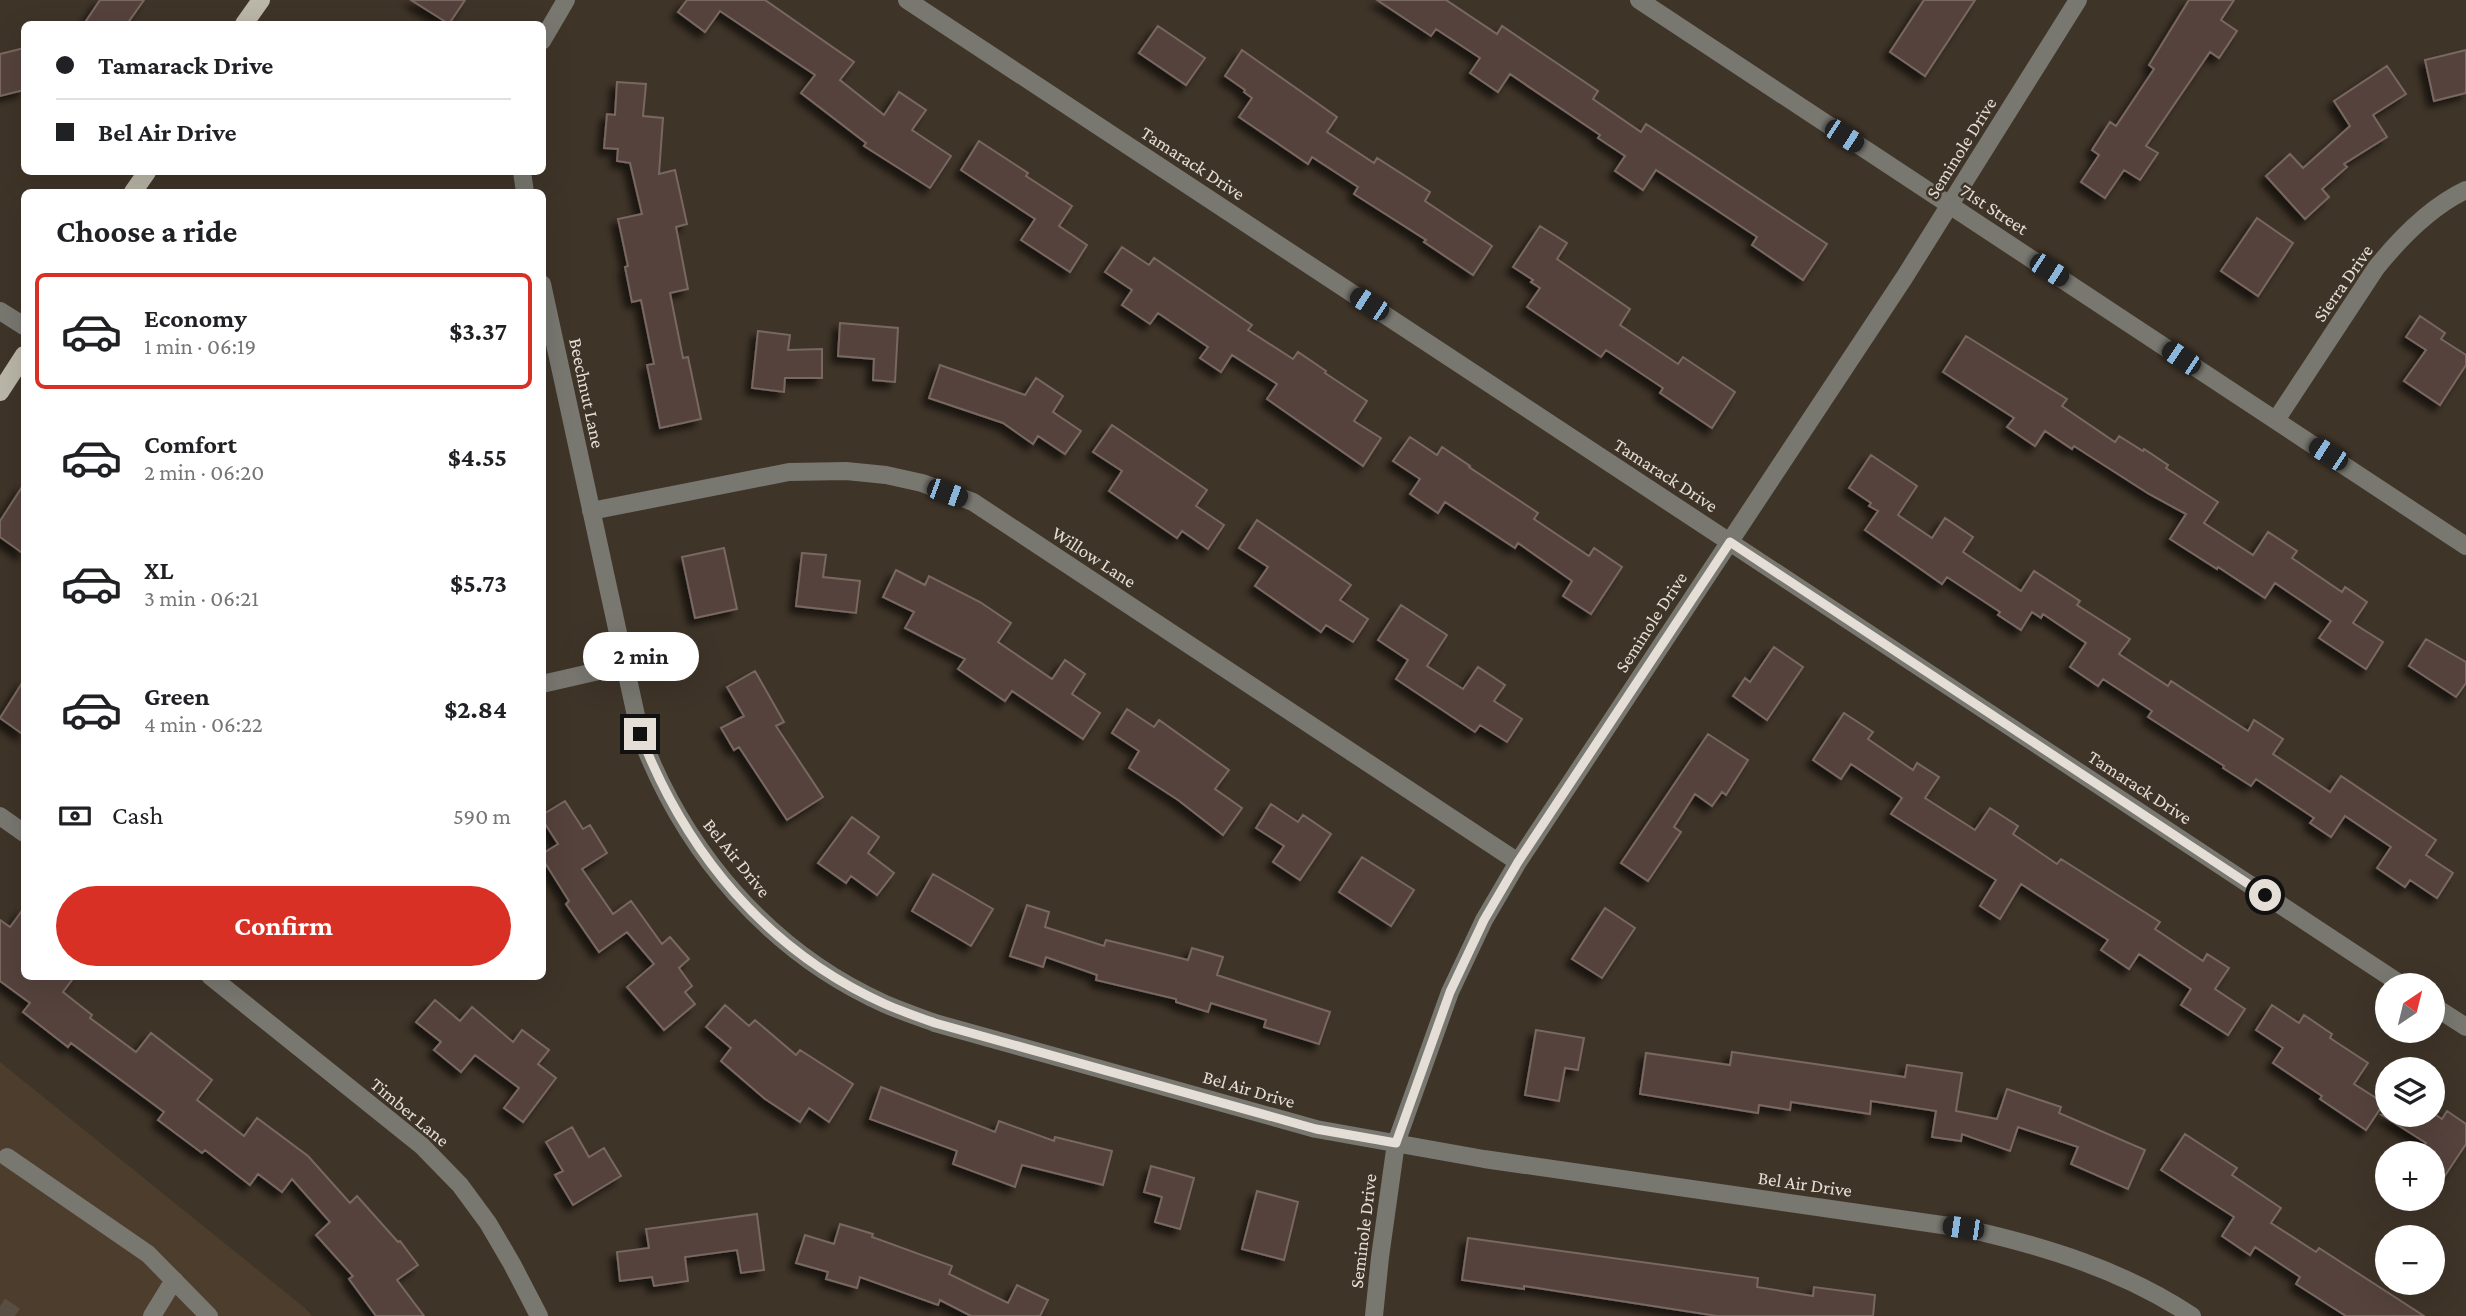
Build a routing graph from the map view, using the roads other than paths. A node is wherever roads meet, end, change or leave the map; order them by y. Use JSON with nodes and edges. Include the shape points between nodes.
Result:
{"nodes":[{"id":1,"x":261,"y":0,"type":"edge"},
{"id":2,"x":566,"y":0,"type":"edge"},
{"id":3,"x":907,"y":0,"type":"edge"},
{"id":4,"x":1639,"y":0,"type":"edge"},
{"id":5,"x":2078,"y":0,"type":"edge"},
{"id":6,"x":246,"y":21,"type":"edge"},
{"id":7,"x":546,"y":34,"type":"edge"},
{"id":8,"x":2466,"y":190,"type":"edge"},
{"id":9,"x":1950,"y":205,"type":"junction"},
{"id":10,"x":546,"y":303,"type":"edge"},
{"id":11,"x":0,"y":311,"type":"edge"},
{"id":12,"x":21,"y":324,"type":"edge"},
{"id":13,"x":21,"y":364,"type":"edge"},
{"id":14,"x":0,"y":392,"type":"edge"},
{"id":15,"x":2276,"y":420,"type":"junction"},
{"id":16,"x":591,"y":511,"type":"junction"},
{"id":17,"x":1730,"y":542,"type":"junction"},
{"id":18,"x":2466,"y":546,"type":"edge"},
{"id":19,"x":625,"y":665,"type":"junction"},
{"id":20,"x":546,"y":683,"type":"edge"},
{"id":21,"x":0,"y":816,"type":"edge"},
{"id":22,"x":21,"y":831,"type":"edge"},
{"id":23,"x":1518,"y":862,"type":"junction"},
{"id":24,"x":2384,"y":973,"type":"edge"},
{"id":25,"x":215,"y":980,"type":"edge"},
{"id":26,"x":2445,"y":1013,"type":"edge"},
{"id":27,"x":2466,"y":1027,"type":"edge"},
{"id":28,"x":1396,"y":1143,"type":"junction"},
{"id":29,"x":2,"y":1159,"type":"edge"},
{"id":30,"x":174,"y":1280,"type":"junction"},
{"id":31,"x":152,"y":1316,"type":"edge"},
{"id":32,"x":209,"y":1316,"type":"edge"},
{"id":33,"x":539,"y":1316,"type":"edge"},
{"id":34,"x":1374,"y":1316,"type":"edge"},
{"id":35,"x":2192,"y":1316,"type":"edge"}],
"edges":[{"from":1,"to":6,"type":"main road"},
{"from":2,"to":7,"type":"street"},
{"from":3,"to":17,"type":"street","name":"Tamarack Drive"},
{"from":4,"to":9,"type":"street","name":"71st Street"},
{"from":5,"to":9,"type":"street","name":"Seminole Drive"},
{"from":8,"to":15,"type":"street","name":"Sierra Drive","via":[[2432,211],[2376,268]]},
{"from":9,"to":15,"type":"street","name":"71st Street"},
{"from":9,"to":17,"type":"street","name":"Seminole Drive"},
{"from":10,"to":16,"type":"street","name":"Beechnut Lane"},
{"from":11,"to":12,"type":"street"},
{"from":13,"to":14,"type":"main road"},
{"from":15,"to":18,"type":"street","name":"71st Street"},
{"from":16,"to":19,"type":"street","name":"Bel Air Drive"},
{"from":16,"to":23,"type":"street","name":"Willow Lane","via":[[789,472],[886,475],[973,502]]},
{"from":17,"to":23,"type":"street","name":"Seminole Drive"},
{"from":17,"to":24,"type":"street","name":"Tamarack Drive"},
{"from":19,"to":20,"type":"street"},
{"from":19,"to":28,"type":"street","name":"Bel Air Drive","via":[[640,734],[687,832],[741,902],[807,959],[837,978],[885,1004],[935,1023],[1316,1129]]},
{"from":21,"to":22,"type":"street"},
{"from":23,"to":28,"type":"street","name":"Seminole Drive","via":[[1450,992]]},
{"from":25,"to":33,"type":"street","name":"Timber Lane","via":[[422,1146],[460,1185],[513,1264]]},
{"from":26,"to":27,"type":"street"},
{"from":28,"to":34,"type":"street","name":"Seminole Drive"},
{"from":28,"to":35,"type":"street","name":"Bel Air Drive","via":[[1975,1231],[2076,1258],[2132,1282]]},
{"from":29,"to":30,"type":"street","via":[[148,1254]]},
{"from":30,"to":31,"type":"street"},
{"from":30,"to":32,"type":"street"}]}
